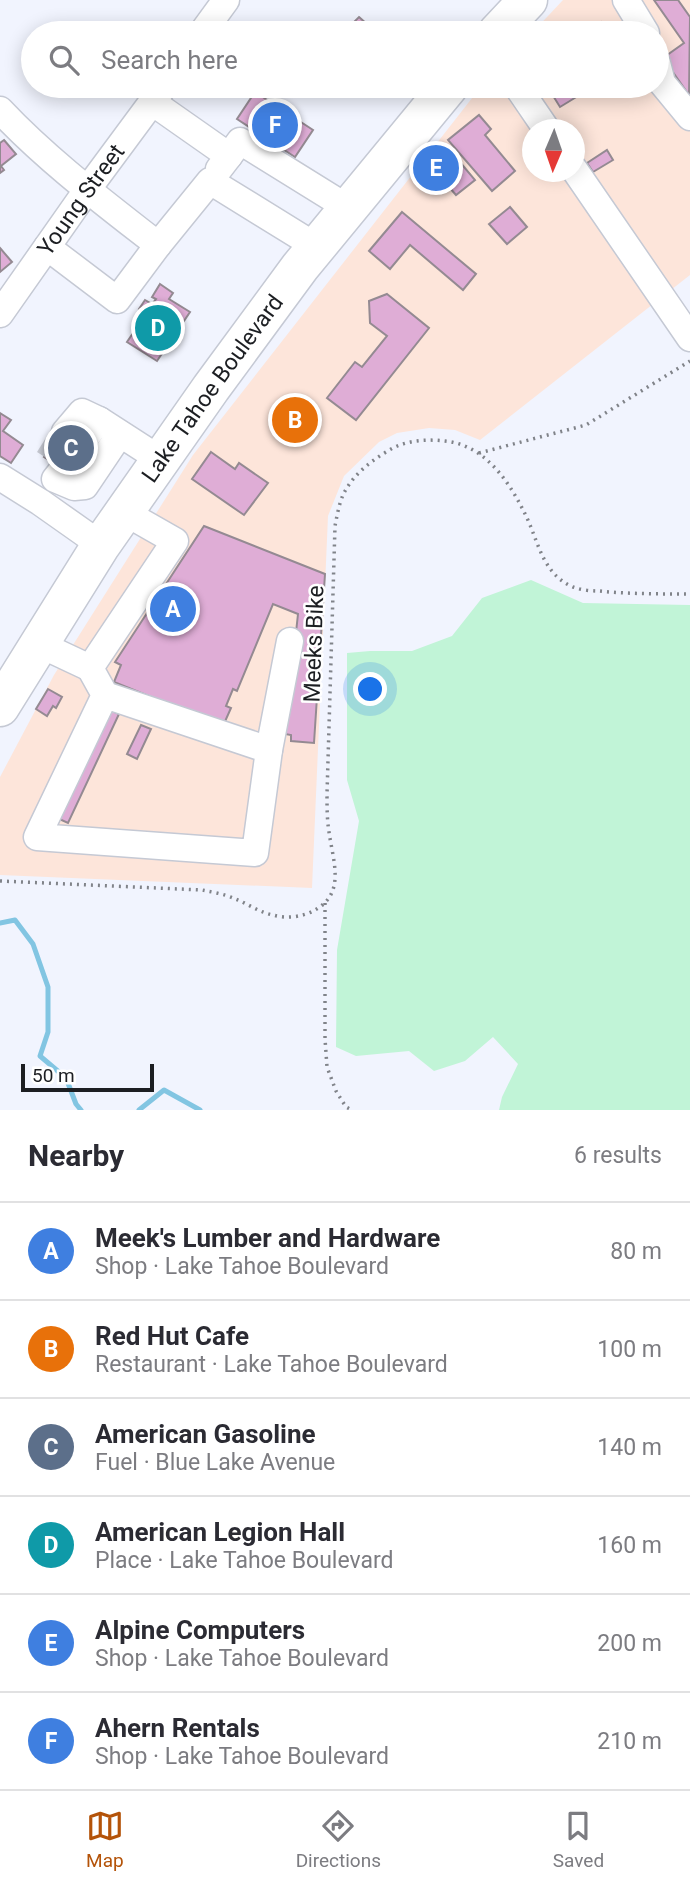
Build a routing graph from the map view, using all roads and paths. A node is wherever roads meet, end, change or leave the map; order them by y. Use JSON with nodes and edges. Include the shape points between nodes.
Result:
{"nodes":[{"id":1,"x":226,"y":0,"type":"edge"},
{"id":2,"x":528,"y":0,"type":"edge"},
{"id":3,"x":626,"y":0,"type":"edge"},
{"id":4,"x":211,"y":21,"type":"edge"},
{"id":5,"x":508,"y":21,"type":"edge"},
{"id":6,"x":639,"y":21,"type":"edge"},
{"id":7,"x":669,"y":91,"type":"edge"},
{"id":8,"x":155,"y":98,"type":"edge"},
{"id":9,"x":163,"y":98,"type":"edge"},
{"id":10,"x":439,"y":98,"type":"edge"},
{"id":11,"x":525,"y":98,"type":"edge"},
{"id":12,"x":0,"y":110,"type":"edge"},
{"id":13,"x":690,"y":117,"type":"edge"},
{"id":14,"x":540,"y":119,"type":"edge"},
{"id":15,"x":229,"y":156,"type":"junction"},
{"id":16,"x":210,"y":181,"type":"junction"},
{"id":17,"x":584,"y":182,"type":"edge"},
{"id":18,"x":87,"y":190,"type":"junction"},
{"id":19,"x":348,"y":208,"type":"junction"},
{"id":20,"x":158,"y":246,"type":"junction"},
{"id":21,"x":47,"y":247,"type":"junction"},
{"id":22,"x":317,"y":247,"type":"junction"},
{"id":23,"x":0,"y":314,"type":"edge"},
{"id":24,"x":690,"y":338,"type":"edge"},
{"id":25,"x":690,"y":361,"type":"edge"},
{"id":26,"x":109,"y":427,"type":"junction"},
{"id":27,"x":74,"y":437,"type":"tunnel mouth"},
{"id":28,"x":479,"y":453,"type":"junction"},
{"id":29,"x":161,"y":460,"type":"junction"},
{"id":30,"x":0,"y":477,"type":"edge"},
{"id":31,"x":40,"y":502,"type":"junction"},
{"id":32,"x":124,"y":512,"type":"junction"},
{"id":33,"x":101,"y":545,"type":"junction"},
{"id":34,"x":690,"y":594,"type":"edge"},
{"id":35,"x":290,"y":642,"type":"dead end"},
{"id":36,"x":39,"y":644,"type":"junction"},
{"id":37,"x":90,"y":668,"type":"junction"},
{"id":38,"x":105,"y":695,"type":"junction"},
{"id":39,"x":0,"y":707,"type":"edge"},
{"id":40,"x":269,"y":750,"type":"junction"},
{"id":41,"x":0,"y":881,"type":"edge"},
{"id":42,"x":325,"y":902,"type":"junction"},
{"id":43,"x":352,"y":1110,"type":"edge"}],
"edges":[{"from":1,"to":4,"type":"street"},
{"from":2,"to":5,"type":"highway"},
{"from":3,"to":6,"type":"street"},
{"from":7,"to":13,"type":"street"},
{"from":8,"to":18,"type":"street","name":"Young Street"},
{"from":9,"to":15,"type":"street"},
{"from":10,"to":19,"type":"highway","name":"Lake Tahoe Boulevard"},
{"from":11,"to":14,"type":"street"},
{"from":12,"to":18,"type":"street"},
{"from":15,"to":16,"type":"street"},
{"from":15,"to":19,"type":"street","via":[[240,141]]},
{"from":16,"to":20,"type":"street"},
{"from":16,"to":22,"type":"street"},
{"from":17,"to":24,"type":"street"},
{"from":18,"to":20,"type":"street"},
{"from":18,"to":21,"type":"street","name":"Young Street"},
{"from":19,"to":22,"type":"highway","name":"Lake Tahoe Boulevard"},
{"from":20,"to":21,"type":"street","via":[[117,300]]},
{"from":21,"to":23,"type":"street","name":"Young Street"},
{"from":22,"to":29,"type":"highway","name":"Lake Tahoe Boulevard"},
{"from":25,"to":28,"type":"path","via":[[586,425]]},
{"from":26,"to":27,"type":"street","via":[[82,412]]},
{"from":26,"to":29,"type":"street"},
{"from":26,"to":31,"type":"street","via":[[85,486],[74,487],[55,469]]},
{"from":28,"to":34,"type":"path","name":"Meeks Bike","via":[[511,488],[545,563],[572,587],[612,593]]},
{"from":28,"to":42,"type":"path","name":"Meeks Bike","via":[[455,442],[401,444],[364,468],[342,497],[335,526],[327,794],[335,878],[331,897]]},
{"from":29,"to":32,"type":"highway","name":"Lake Tahoe Boulevard"},
{"from":30,"to":31,"type":"street"},
{"from":31,"to":33,"type":"street"},
{"from":32,"to":33,"type":"highway","name":"Lake Tahoe Boulevard"},
{"from":32,"to":37,"type":"street","via":[[175,541]]},
{"from":33,"to":36,"type":"highway","name":"Lake Tahoe Boulevard"},
{"from":35,"to":40,"type":"street"},
{"from":36,"to":37,"type":"street"},
{"from":36,"to":39,"type":"highway","name":"Lake Tahoe Boulevard"},
{"from":37,"to":38,"type":"street"},
{"from":38,"to":40,"type":"street"},
{"from":38,"to":40,"type":"street","via":[[37,836],[255,853]]},
{"from":41,"to":42,"type":"path","via":[[202,890],[232,897],[274,916],[308,914]]},
{"from":42,"to":43,"type":"path","name":"Meeks Bike","via":[[327,1067],[336,1091]]}]}
